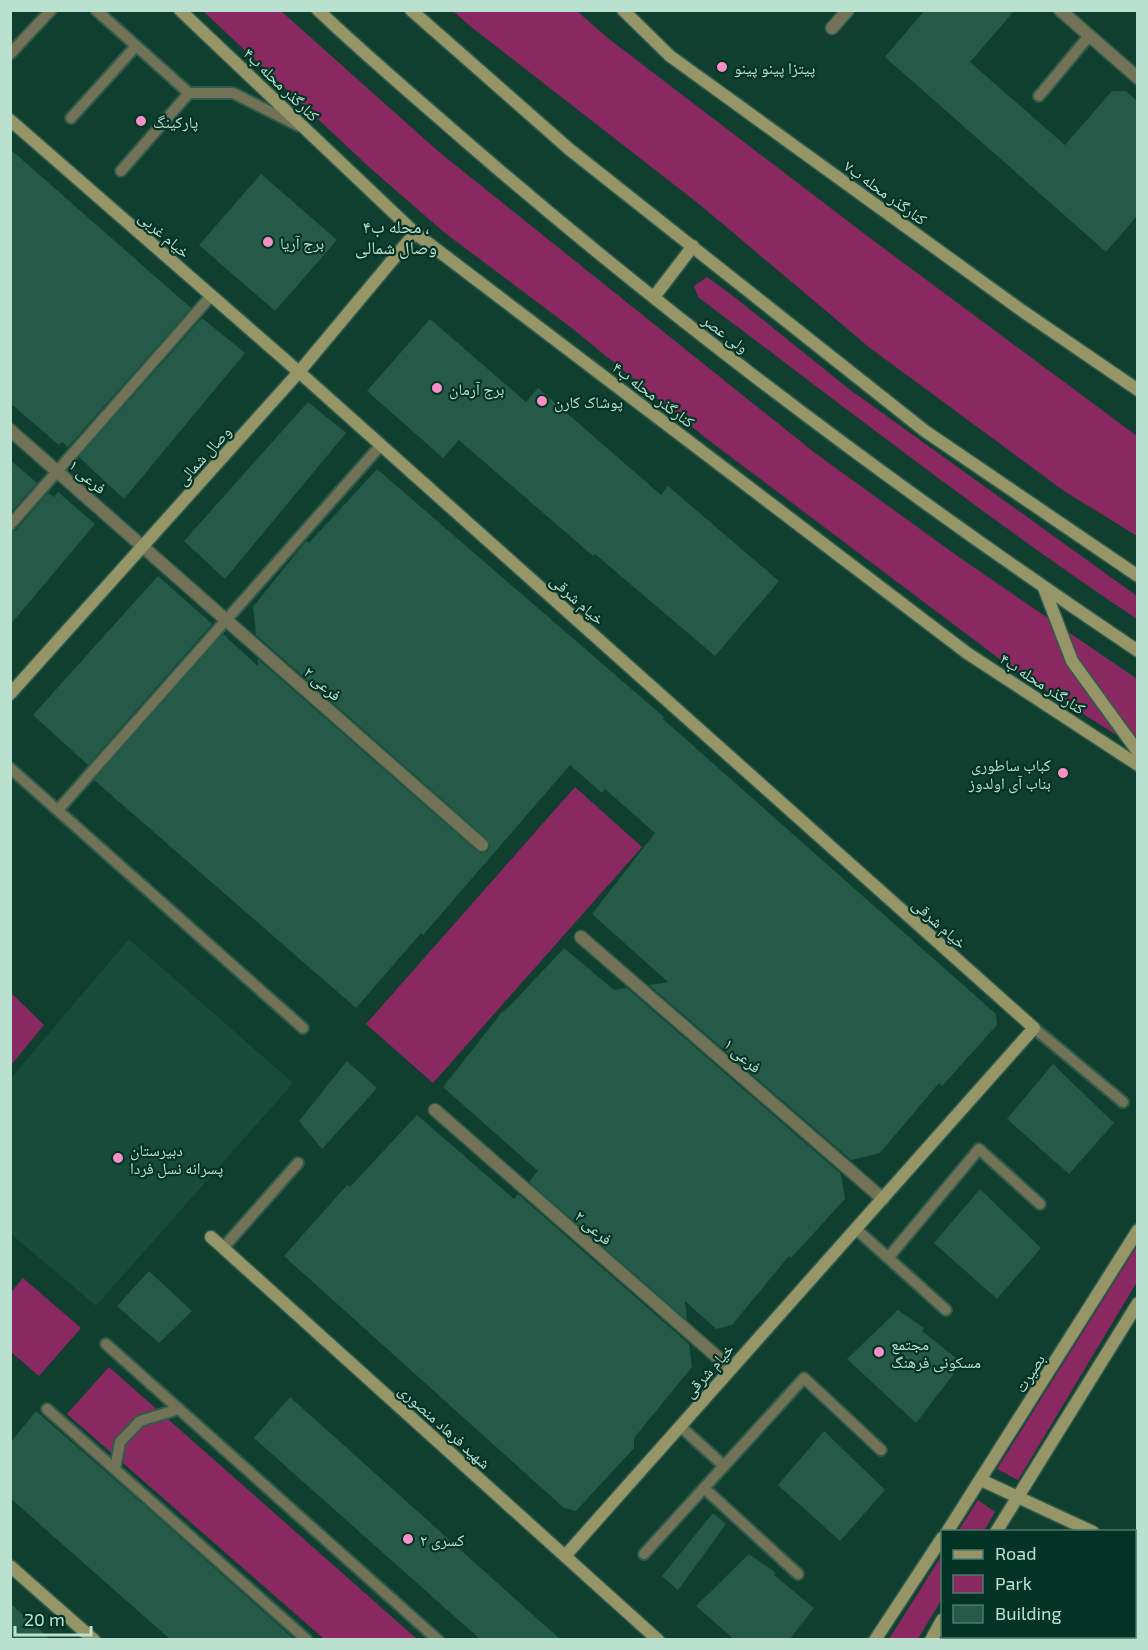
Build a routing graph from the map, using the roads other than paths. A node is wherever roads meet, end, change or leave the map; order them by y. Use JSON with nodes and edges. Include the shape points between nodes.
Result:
{"nodes":[{"id":1,"x":51,"y":10,"type":"edge"},
{"id":2,"x":96,"y":10,"type":"edge"},
{"id":3,"x":180,"y":10,"type":"edge"},
{"id":4,"x":318,"y":10,"type":"edge"},
{"id":5,"x":411,"y":10,"type":"edge"},
{"id":6,"x":623,"y":10,"type":"edge"},
{"id":7,"x":848,"y":10,"type":"edge"},
{"id":8,"x":1060,"y":10,"type":"edge"},
{"id":9,"x":832,"y":28,"type":"dead end"},
{"id":10,"x":1089,"y":36,"type":"junction"},
{"id":11,"x":136,"y":46,"type":"junction"},
{"id":12,"x":10,"y":54,"type":"edge"},
{"id":13,"x":1137,"y":78,"type":"edge"},
{"id":14,"x":189,"y":93,"type":"junction"},
{"id":15,"x":1039,"y":96,"type":"dead end"},
{"id":16,"x":71,"y":118,"type":"dead end"},
{"id":17,"x":10,"y":120,"type":"edge"},
{"id":18,"x":306,"y":130,"type":"junction"},
{"id":19,"x":121,"y":171,"type":"dead end"},
{"id":20,"x":415,"y":233,"type":"junction"},
{"id":21,"x":693,"y":246,"type":"junction"},
{"id":22,"x":211,"y":296,"type":"junction"},
{"id":23,"x":654,"y":297,"type":"junction"},
{"id":24,"x":299,"y":372,"type":"junction"},
{"id":25,"x":1137,"y":390,"type":"edge"},
{"id":26,"x":10,"y":430,"type":"edge"},
{"id":27,"x":381,"y":445,"type":"junction"},
{"id":28,"x":57,"y":471,"type":"junction"},
{"id":29,"x":10,"y":525,"type":"edge"},
{"id":30,"x":143,"y":546,"type":"junction"},
{"id":31,"x":1137,"y":576,"type":"edge"},
{"id":32,"x":1044,"y":588,"type":"junction"},
{"id":33,"x":226,"y":619,"type":"junction"},
{"id":34,"x":1137,"y":651,"type":"edge"},
{"id":35,"x":10,"y":694,"type":"edge"},
{"id":36,"x":1137,"y":752,"type":"edge"},
{"id":37,"x":1137,"y":765,"type":"edge"},
{"id":38,"x":10,"y":768,"type":"edge"},
{"id":39,"x":58,"y":810,"type":"junction"},
{"id":40,"x":482,"y":845,"type":"dead end"},
{"id":41,"x":581,"y":937,"type":"dead end"},
{"id":42,"x":303,"y":1028,"type":"dead end"},
{"id":43,"x":1034,"y":1028,"type":"junction"},
{"id":44,"x":1123,"y":1102,"type":"dead end"},
{"id":45,"x":435,"y":1110,"type":"dead end"},
{"id":46,"x":298,"y":1162,"type":"dead end"},
{"id":47,"x":883,"y":1198,"type":"junction"},
{"id":48,"x":1040,"y":1204,"type":"dead end"},
{"id":49,"x":856,"y":1229,"type":"junction"},
{"id":50,"x":1137,"y":1230,"type":"edge"},
{"id":51,"x":211,"y":1237,"type":"dead end"},
{"id":52,"x":223,"y":1248,"type":"junction"},
{"id":53,"x":888,"y":1258,"type":"junction"},
{"id":54,"x":1137,"y":1303,"type":"edge"},
{"id":55,"x":946,"y":1310,"type":"dead end"},
{"id":56,"x":106,"y":1344,"type":"dead end"},
{"id":57,"x":731,"y":1369,"type":"junction"},
{"id":58,"x":47,"y":1409,"type":"dead end"},
{"id":59,"x":179,"y":1409,"type":"junction"},
{"id":60,"x":680,"y":1426,"type":"junction"},
{"id":61,"x":881,"y":1450,"type":"dead end"},
{"id":62,"x":724,"y":1466,"type":"junction"},
{"id":63,"x":115,"y":1469,"type":"junction"},
{"id":64,"x":981,"y":1480,"type":"junction"},
{"id":65,"x":704,"y":1488,"type":"junction"},
{"id":66,"x":1017,"y":1498,"type":"junction"},
{"id":67,"x":948,"y":1530,"type":"edge"},
{"id":68,"x":997,"y":1530,"type":"edge"},
{"id":69,"x":1089,"y":1530,"type":"edge"},
{"id":70,"x":941,"y":1540,"type":"edge"},
{"id":71,"x":644,"y":1554,"type":"dead end"},
{"id":72,"x":565,"y":1556,"type":"junction"},
{"id":73,"x":10,"y":1566,"type":"edge"},
{"id":74,"x":798,"y":1574,"type":"dead end"},
{"id":75,"x":941,"y":1622,"type":"edge"},
{"id":76,"x":651,"y":1637,"type":"edge"},
{"id":77,"x":93,"y":1640,"type":"edge"},
{"id":78,"x":307,"y":1640,"type":"edge"},
{"id":79,"x":438,"y":1640,"type":"edge"},
{"id":80,"x":875,"y":1640,"type":"edge"},
{"id":81,"x":931,"y":1640,"type":"edge"}],
"edges":[{"from":1,"to":12,"type":"lane"},
{"from":2,"to":11,"type":"lane"},
{"from":3,"to":18,"type":"street","name":"کنارگذر محله ب۴"},
{"from":4,"to":23,"type":"street","name":"ولی عصر","via":[[537,204]]},
{"from":5,"to":21,"type":"street","via":[[569,149]]},
{"from":6,"to":25,"type":"street","name":"کنارگذر محله ب۷","via":[[670,56]]},
{"from":7,"to":9,"type":"street"},
{"from":8,"to":10,"type":"street"},
{"from":10,"to":13,"type":"street"},
{"from":10,"to":15,"type":"lane"},
{"from":11,"to":14,"type":"lane"},
{"from":11,"to":16,"type":"lane"},
{"from":14,"to":18,"type":"lane","via":[[233,93]]},
{"from":14,"to":19,"type":"lane"},
{"from":17,"to":22,"type":"street","name":"خیام غربی"},
{"from":18,"to":20,"type":"street","name":"کنارگذر محله ب۴"},
{"from":20,"to":24,"type":"street","name":"وصال شمالی"},
{"from":20,"to":37,"type":"street","name":"کنارگذر محله ب۴","via":[[967,653]]},
{"from":21,"to":23,"type":"street"},
{"from":21,"to":31,"type":"street","via":[[925,431]]},
{"from":22,"to":24,"type":"street","name":"خیام غربی"},
{"from":22,"to":28,"type":"lane"},
{"from":23,"to":32,"type":"street","name":"ولی عصر"},
{"from":24,"to":27,"type":"street","name":"خیام شرقی"},
{"from":24,"to":30,"type":"street","name":"وصال شمالی"},
{"from":26,"to":28,"type":"street","name":"فرعی ۱"},
{"from":27,"to":33,"type":"lane"},
{"from":27,"to":43,"type":"street","name":"خیام شرقی"},
{"from":28,"to":29,"type":"lane"},
{"from":28,"to":30,"type":"street","name":"فرعی ۱"},
{"from":30,"to":33,"type":"street","name":"فرعی ۲"},
{"from":30,"to":35,"type":"street","name":"وصال شمالی"},
{"from":32,"to":34,"type":"street","name":"ولی عصر"},
{"from":32,"to":36,"type":"street","via":[[1072,661]]},
{"from":33,"to":39,"type":"lane"},
{"from":33,"to":40,"type":"street","name":"فرعی ۲"},
{"from":38,"to":39,"type":"lane"},
{"from":39,"to":42,"type":"lane"},
{"from":41,"to":47,"type":"street","name":"فرعی ۱"},
{"from":43,"to":44,"type":"lane"},
{"from":43,"to":47,"type":"street","name":"خیام شرقی"},
{"from":45,"to":57,"type":"street","name":"فرعی ۲"},
{"from":46,"to":52,"type":"lane"},
{"from":47,"to":49,"type":"street","name":"خیام شرقی"},
{"from":48,"to":53,"type":"lane","via":[[979,1149]]},
{"from":49,"to":53,"type":"lane"},
{"from":49,"to":57,"type":"street","name":"خیام شرقی"},
{"from":50,"to":64,"type":"street","name":"بصیرت"},
{"from":51,"to":52,"type":"street","name":"شهید فرهاد منصوری"},
{"from":52,"to":72,"type":"street","name":"شهید فرهاد منصوری"},
{"from":53,"to":55,"type":"lane"},
{"from":54,"to":66,"type":"street"},
{"from":56,"to":59,"type":"lane"},
{"from":57,"to":60,"type":"street","name":"خیام شرقی"},
{"from":58,"to":63,"type":"lane"},
{"from":59,"to":63,"type":"lane","via":[[140,1421],[120,1442]]},
{"from":59,"to":79,"type":"lane"},
{"from":60,"to":62,"type":"lane"},
{"from":60,"to":72,"type":"street","name":"خیام شرقی"},
{"from":61,"to":62,"type":"lane","via":[[804,1378]]},
{"from":62,"to":65,"type":"lane"},
{"from":63,"to":78,"type":"lane"},
{"from":64,"to":66,"type":"street"},
{"from":64,"to":67,"type":"street","name":"بصیرت"},
{"from":65,"to":71,"type":"lane"},
{"from":65,"to":74,"type":"lane"},
{"from":66,"to":68,"type":"street"},
{"from":66,"to":69,"type":"street"},
{"from":70,"to":80,"type":"street"},
{"from":72,"to":76,"type":"street","name":"شهید فرهاد منصوری"},
{"from":73,"to":77,"type":"street"},
{"from":75,"to":81,"type":"street"}]}
